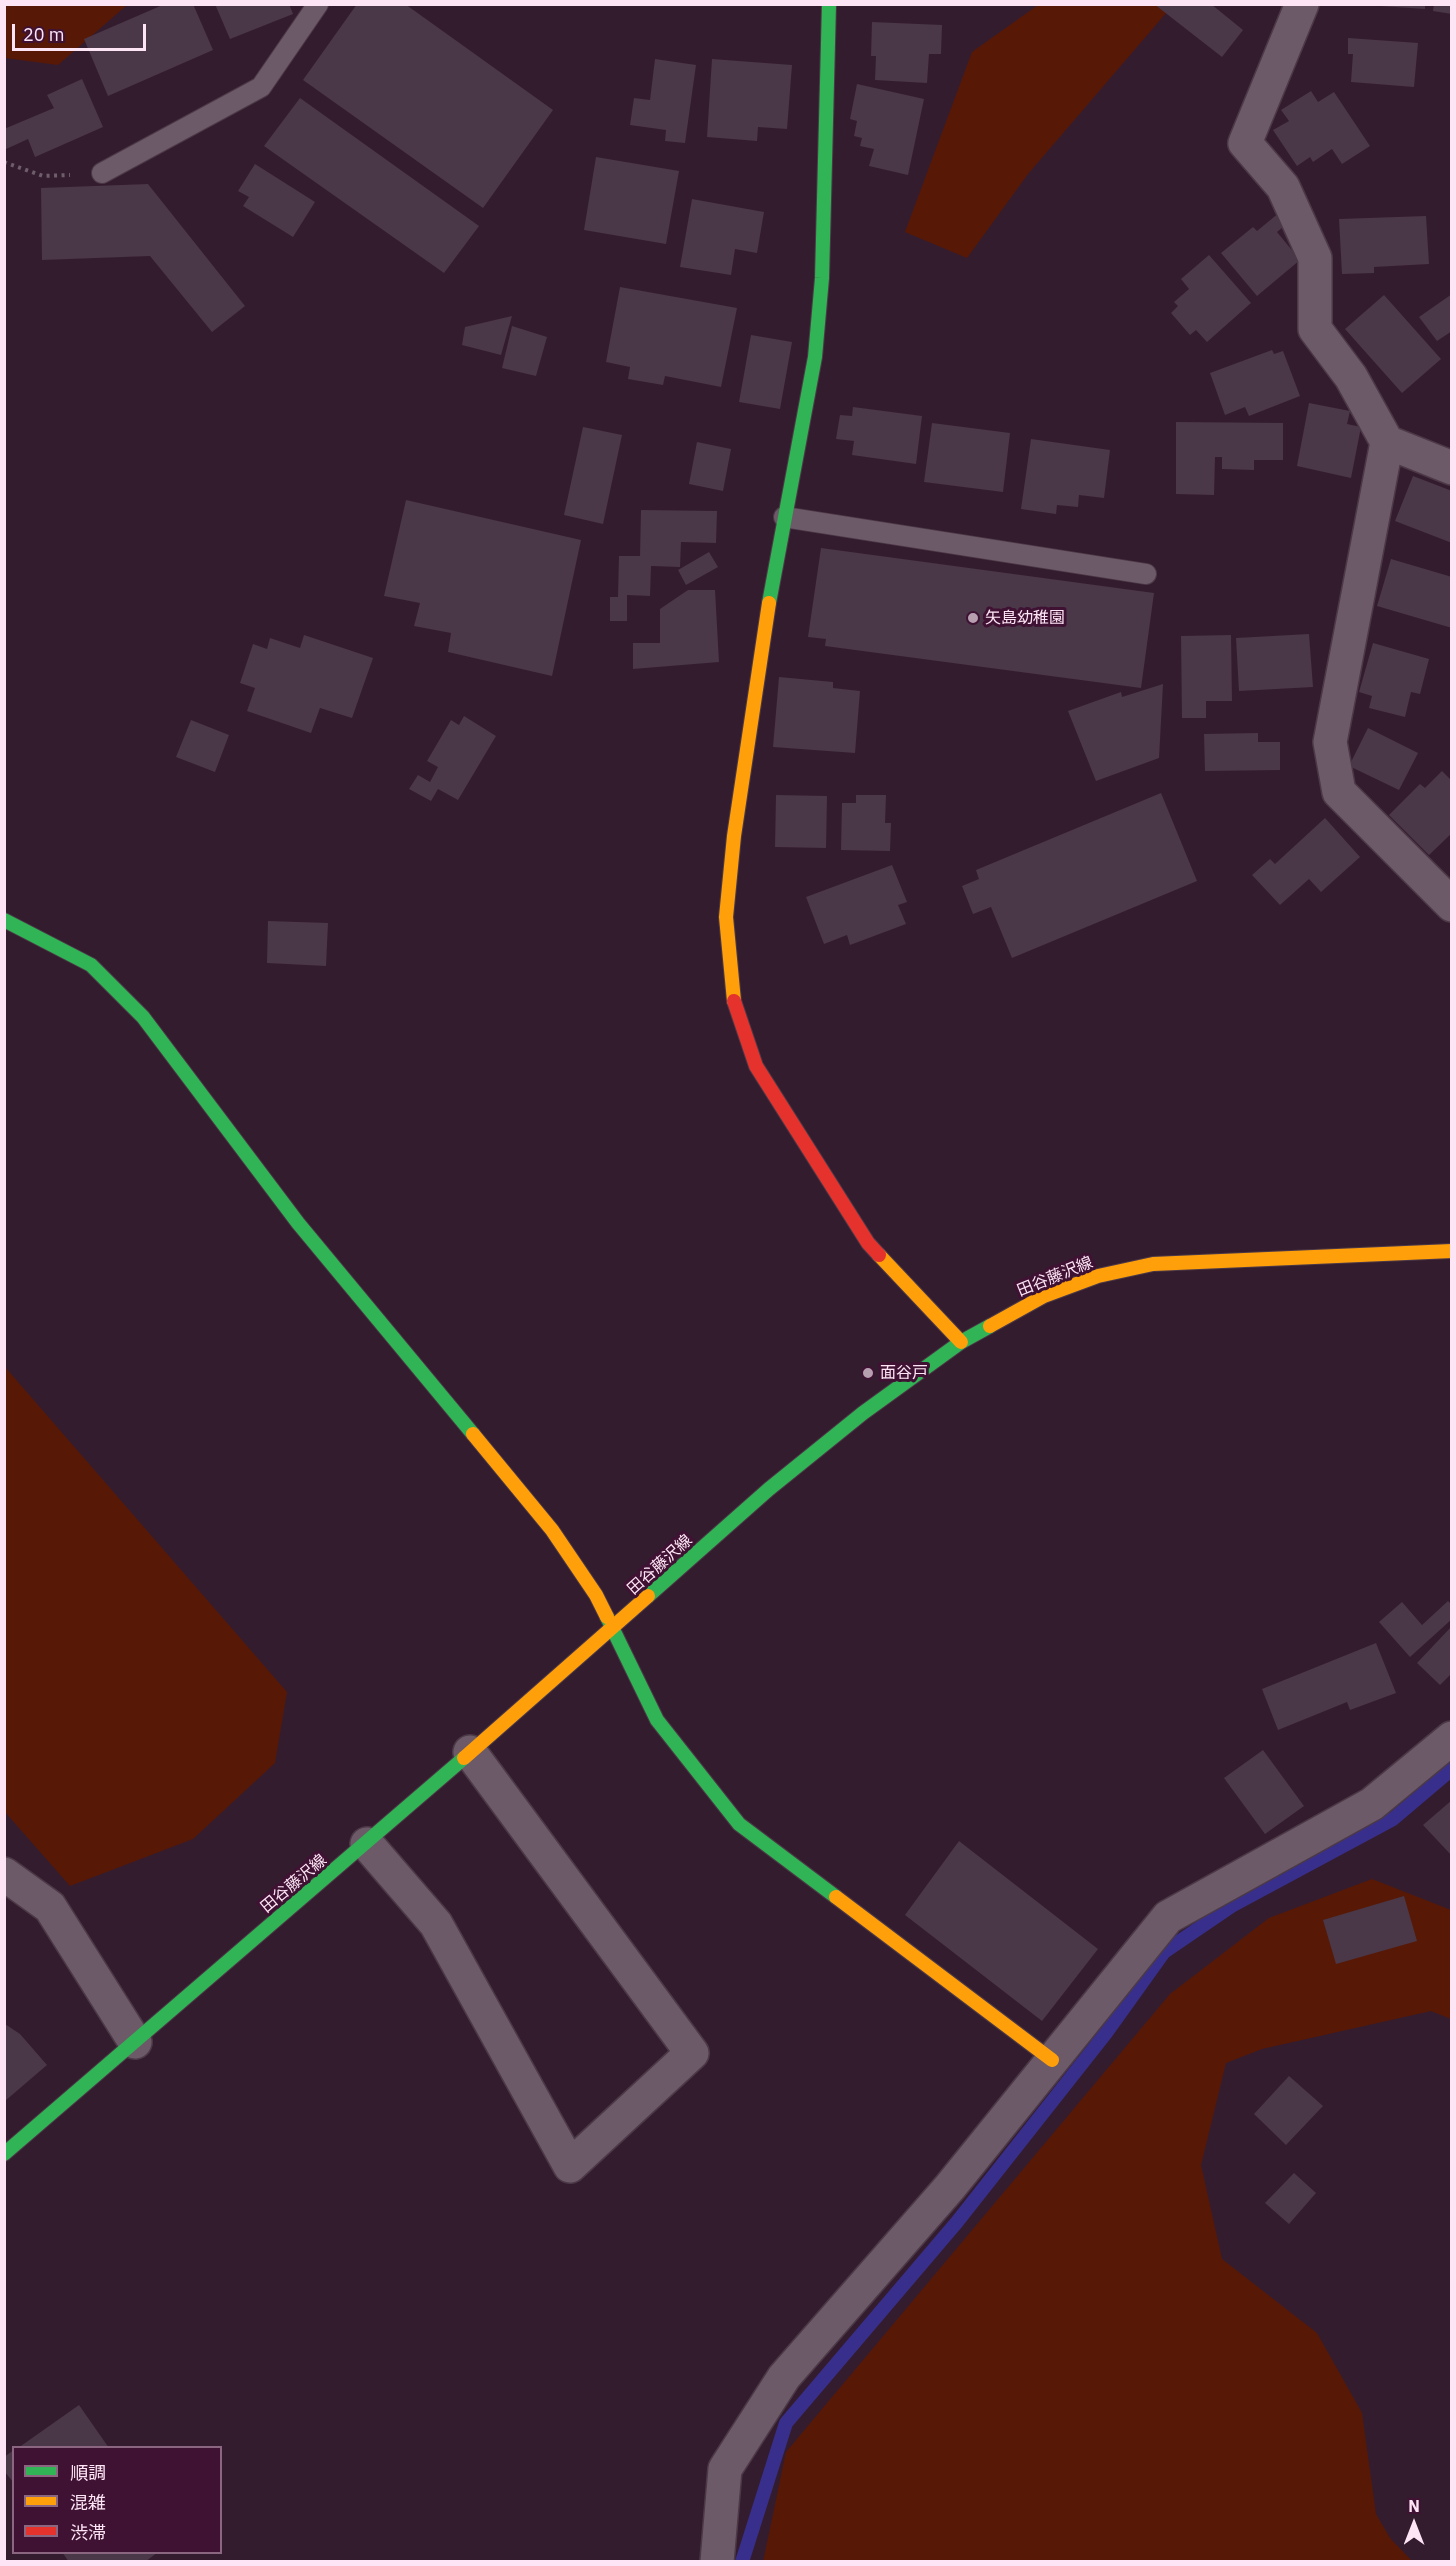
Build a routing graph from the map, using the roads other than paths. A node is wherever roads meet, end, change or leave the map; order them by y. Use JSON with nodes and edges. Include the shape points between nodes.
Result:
{"nodes":[{"id":1,"x":318,"y":4,"type":"edge"},
{"id":2,"x":829,"y":4,"type":"edge"},
{"id":3,"x":1302,"y":4,"type":"edge"},
{"id":4,"x":102,"y":173,"type":"road end"},
{"id":5,"x":1387,"y":442,"type":"junction"},
{"id":6,"x":1452,"y":468,"type":"edge"},
{"id":7,"x":784,"y":517,"type":"junction"},
{"id":8,"x":1146,"y":574,"type":"dead end"},
{"id":9,"x":1452,"y":905,"type":"edge"},
{"id":10,"x":4,"y":920,"type":"edge"},
{"id":11,"x":1452,"y":1251,"type":"edge"},
{"id":12,"x":961,"y":1342,"type":"junction"},
{"id":13,"x":614,"y":1629,"type":"junction"},
{"id":14,"x":1452,"y":1738,"type":"edge"},
{"id":15,"x":470,"y":1752,"type":"junction"},
{"id":16,"x":367,"y":1844,"type":"junction"},
{"id":17,"x":4,"y":1874,"type":"edge"},
{"id":18,"x":135,"y":2042,"type":"junction"},
{"id":19,"x":1052,"y":2060,"type":"junction"},
{"id":20,"x":4,"y":2154,"type":"edge"},
{"id":21,"x":717,"y":2562,"type":"edge"}],
"edges":[{"from":1,"to":4,"type":"lane","via":[[261,87]]},
{"from":2,"to":7,"type":"street","via":[[822,278],[814,357]]},
{"from":3,"to":5,"type":"street","via":[[1245,143],[1283,187],[1315,258],[1315,328],[1351,377]]},
{"from":5,"to":6,"type":"street"},
{"from":5,"to":9,"type":"street","via":[[1330,742],[1339,792]]},
{"from":7,"to":8,"type":"lane"},
{"from":7,"to":12,"type":"street","via":[[734,836],[726,917],[733,997],[756,1066],[868,1243]]},
{"from":10,"to":13,"type":"street","via":[[91,965],[143,1017],[298,1223],[552,1530]]},
{"from":11,"to":12,"type":"street","name":"田谷藤沢線","via":[[1153,1264],[1098,1276],[1044,1296]]},
{"from":12,"to":13,"type":"street","name":"田谷藤沢線","via":[[863,1413],[769,1489]]},
{"from":13,"to":15,"type":"street","name":"田谷藤沢線"},
{"from":13,"to":19,"type":"street","via":[[657,1720],[739,1824]]},
{"from":14,"to":19,"type":"street","via":[[1372,1804],[1168,1917]]},
{"from":15,"to":16,"type":"street","name":"田谷藤沢線"},
{"from":15,"to":16,"type":"street","via":[[693,2053],[570,2166],[436,1924]]},
{"from":16,"to":18,"type":"street","name":"田谷藤沢線"},
{"from":17,"to":18,"type":"street","via":[[50,1907]]},
{"from":18,"to":20,"type":"street","name":"田谷藤沢線"},
{"from":19,"to":21,"type":"street","via":[[950,2187],[784,2377],[725,2469]]}]}
